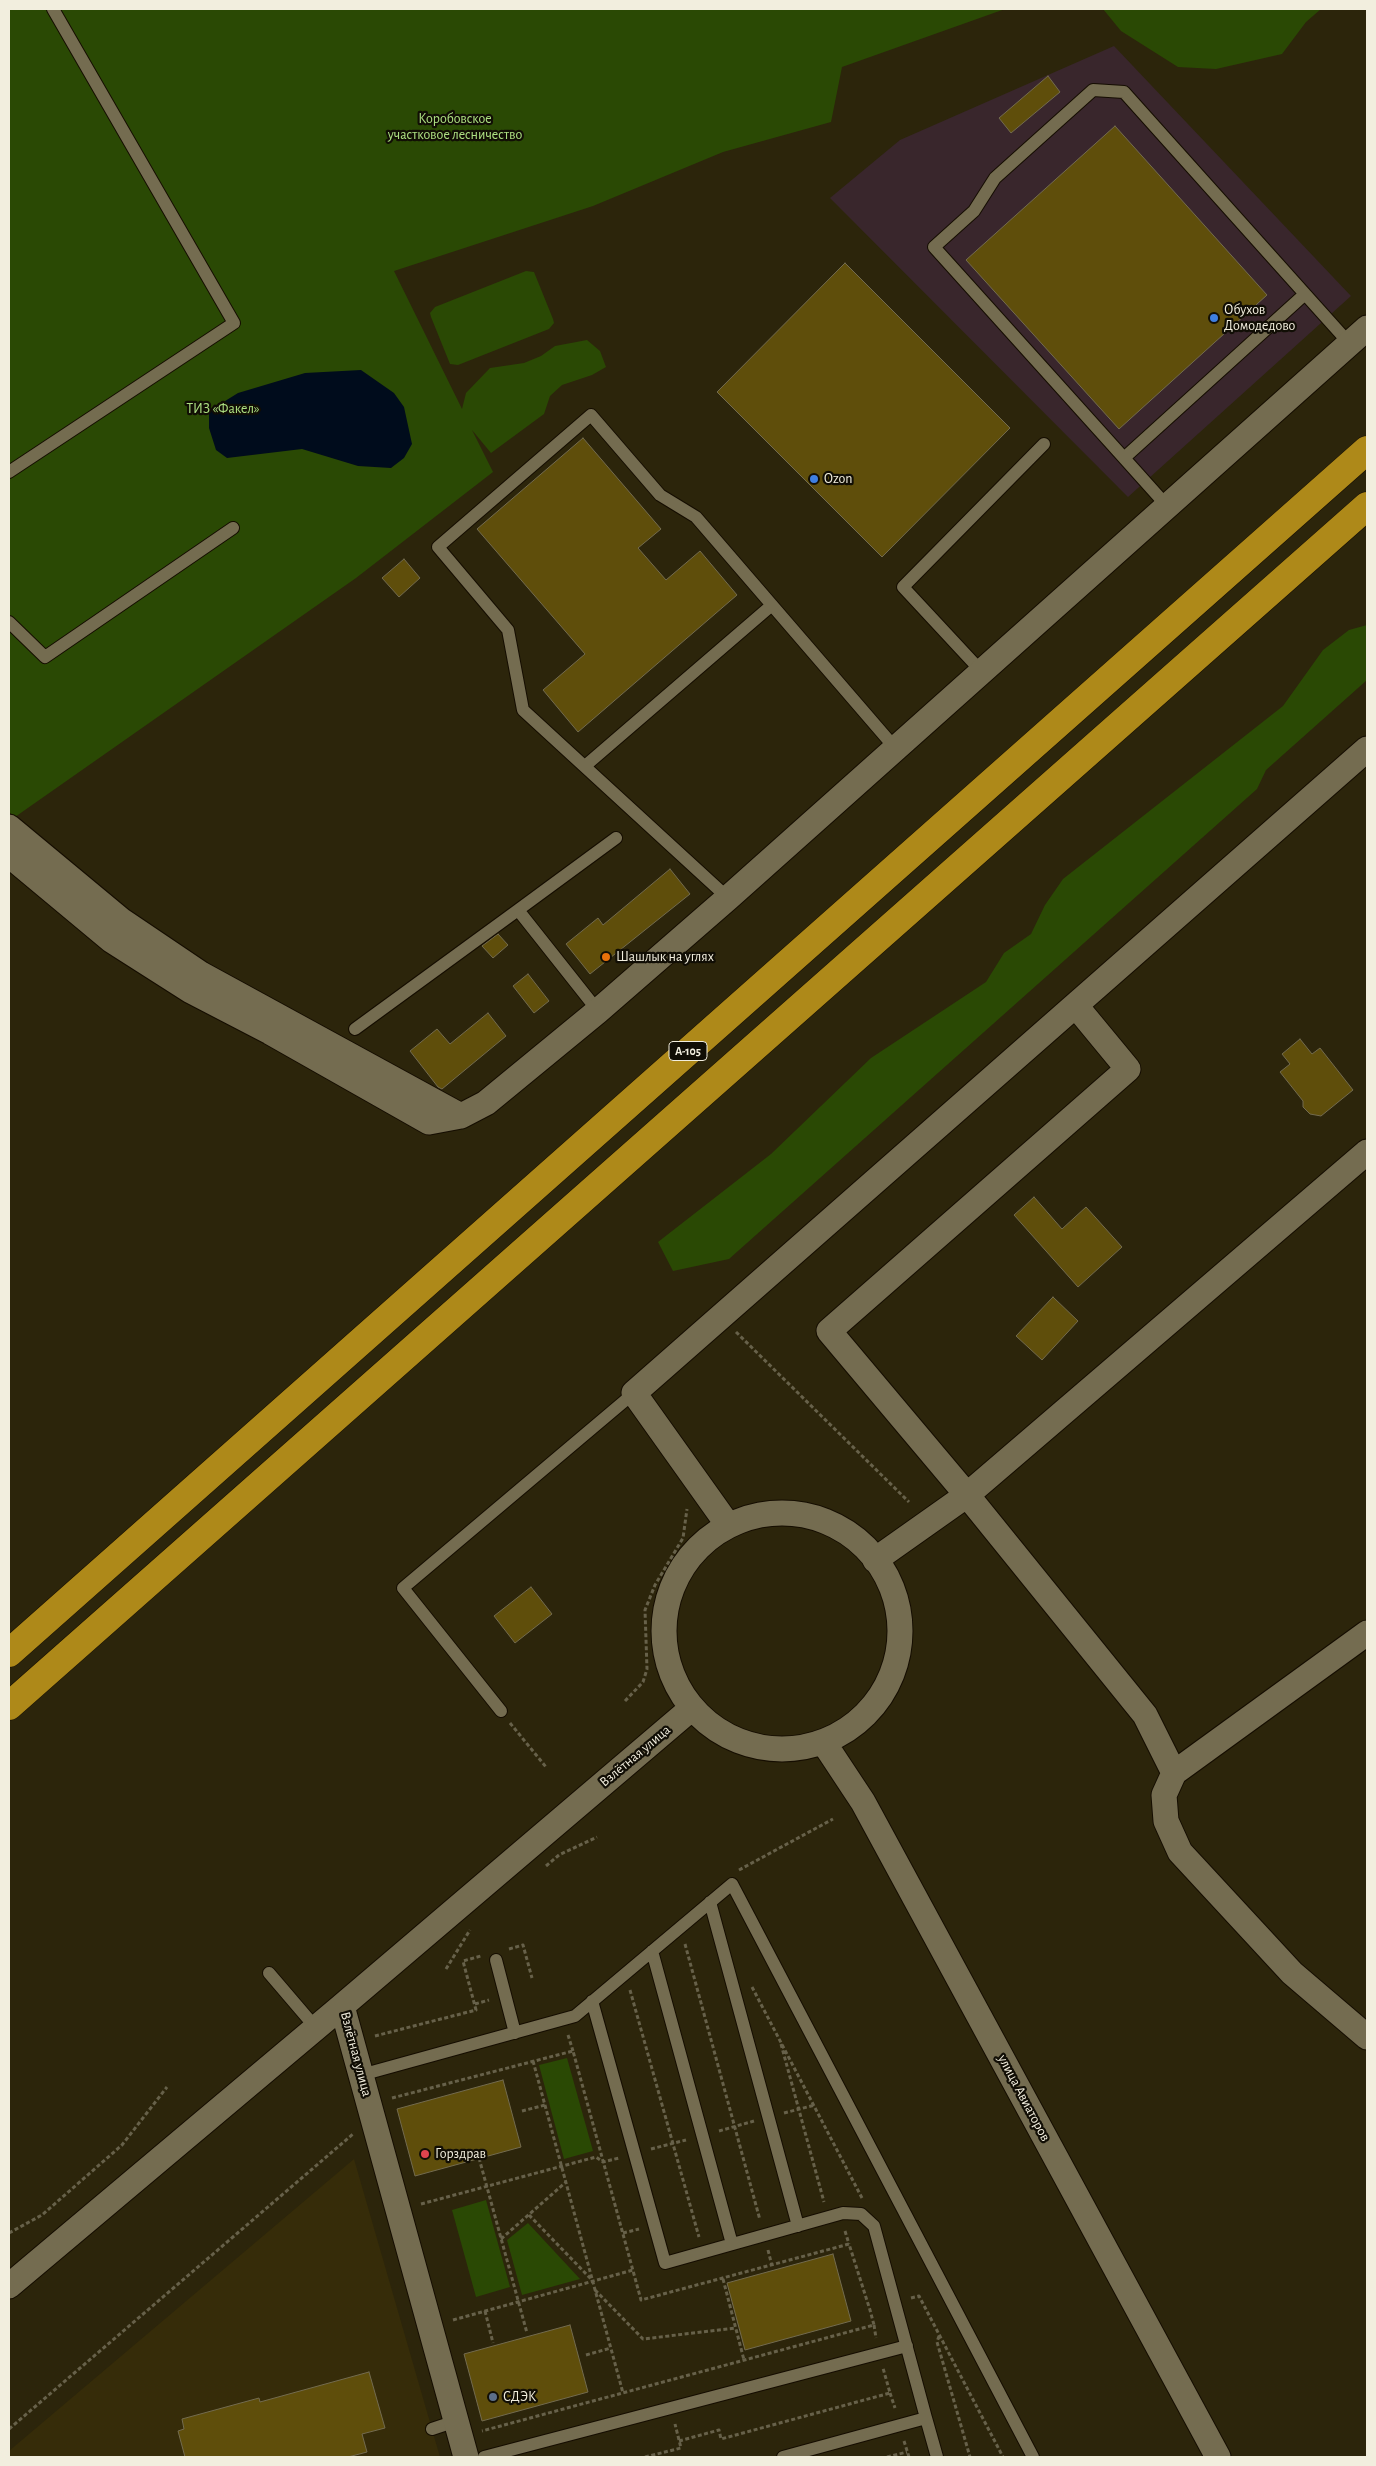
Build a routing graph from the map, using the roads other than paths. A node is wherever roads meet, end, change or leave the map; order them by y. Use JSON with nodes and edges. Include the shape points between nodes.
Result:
{"nodes":[{"id":1,"x":53,"y":9,"type":"edge"},
{"id":2,"x":1305,"y":294,"type":"junction"},
{"id":3,"x":1358,"y":336,"type":"edge"},
{"id":4,"x":1044,"y":444,"type":"dead end"},
{"id":5,"x":1367,"y":450,"type":"edge"},
{"id":6,"x":1124,"y":458,"type":"junction"},
{"id":7,"x":9,"y":472,"type":"edge"},
{"id":8,"x":1168,"y":506,"type":"junction"},
{"id":9,"x":1367,"y":506,"type":"edge"},
{"id":10,"x":233,"y":528,"type":"dead end"},
{"id":11,"x":772,"y":605,"type":"junction"},
{"id":12,"x":9,"y":622,"type":"edge"},
{"id":13,"x":982,"y":672,"type":"junction"},
{"id":14,"x":1367,"y":748,"type":"edge"},
{"id":15,"x":896,"y":749,"type":"junction"},
{"id":16,"x":584,"y":766,"type":"junction"},
{"id":17,"x":9,"y":827,"type":"edge"},
{"id":18,"x":616,"y":838,"type":"dead end"},
{"id":19,"x":9,"y":855,"type":"edge"},
{"id":20,"x":728,"y":898,"type":"junction"},
{"id":21,"x":518,"y":910,"type":"junction"},
{"id":22,"x":1076,"y":1006,"type":"junction"},
{"id":23,"x":598,"y":1011,"type":"junction"},
{"id":24,"x":356,"y":1029,"type":"dead end"},
{"id":25,"x":461,"y":1116,"type":"junction"},
{"id":26,"x":1367,"y":1152,"type":"edge"},
{"id":27,"x":634,"y":1393,"type":"junction"},
{"id":28,"x":967,"y":1495,"type":"junction"},
{"id":29,"x":728,"y":1525,"type":"junction"},
{"id":30,"x":875,"y":1560,"type":"junction"},
{"id":31,"x":1367,"y":1633,"type":"edge"},
{"id":32,"x":9,"y":1653,"type":"edge"},
{"id":33,"x":9,"y":1706,"type":"edge"},
{"id":34,"x":692,"y":1708,"type":"junction"},
{"id":35,"x":501,"y":1711,"type":"road end"},
{"id":36,"x":824,"y":1743,"type":"junction"},
{"id":37,"x":1174,"y":1773,"type":"junction"},
{"id":38,"x":710,"y":1902,"type":"junction"},
{"id":39,"x":652,"y":1951,"type":"junction"},
{"id":40,"x":492,"y":1957,"type":"road end"},
{"id":41,"x":269,"y":1973,"type":"dead end"},
{"id":42,"x":592,"y":2001,"type":"junction"},
{"id":43,"x":342,"y":2006,"type":"junction"},
{"id":44,"x":316,"y":2028,"type":"junction"},
{"id":45,"x":515,"y":2033,"type":"junction"},
{"id":46,"x":1367,"y":2037,"type":"edge"},
{"id":47,"x":373,"y":2072,"type":"junction"},
{"id":48,"x":798,"y":2226,"type":"junction"},
{"id":49,"x":732,"y":2244,"type":"junction"},
{"id":50,"x":9,"y":2286,"type":"edge"},
{"id":51,"x":907,"y":2346,"type":"junction"},
{"id":52,"x":926,"y":2418,"type":"junction"},
{"id":53,"x":468,"y":2422,"type":"junction"},
{"id":54,"x":432,"y":2429,"type":"dead end"},
{"id":55,"x":466,"y":2457,"type":"edge"},
{"id":56,"x":484,"y":2457,"type":"edge"},
{"id":57,"x":784,"y":2457,"type":"edge"},
{"id":58,"x":937,"y":2457,"type":"edge"},
{"id":59,"x":1033,"y":2457,"type":"edge"},
{"id":60,"x":1218,"y":2457,"type":"edge"}],
"edges":[{"from":1,"to":7,"type":"lane","via":[[234,323]]},
{"from":2,"to":3,"type":"lane"},
{"from":2,"to":6,"type":"lane"},
{"from":2,"to":6,"type":"lane","via":[[1124,92],[1093,90],[995,178],[974,211],[934,246]]},
{"from":3,"to":8,"type":"street"},
{"from":4,"to":13,"type":"lane","via":[[903,587]]},
{"from":5,"to":32,"type":"highway","number":"А-105"},
{"from":6,"to":8,"type":"lane"},
{"from":8,"to":13,"type":"street"},
{"from":9,"to":33,"type":"highway"},
{"from":10,"to":12,"type":"lane","via":[[45,657]]},
{"from":11,"to":15,"type":"lane"},
{"from":11,"to":16,"type":"lane"},
{"from":11,"to":16,"type":"lane","via":[[696,517],[660,495],[592,415],[438,547],[508,630],[523,710]]},
{"from":13,"to":15,"type":"street"},
{"from":14,"to":22,"type":"street"},
{"from":15,"to":20,"type":"street"},
{"from":16,"to":20,"type":"lane"},
{"from":17,"to":25,"type":"street","via":[[121,920],[201,974]]},
{"from":18,"to":21,"type":"lane"},
{"from":19,"to":25,"type":"street","via":[[111,940],[191,991],[429,1122]]},
{"from":20,"to":23,"type":"street"},
{"from":21,"to":23,"type":"lane"},
{"from":21,"to":24,"type":"lane"},
{"from":22,"to":27,"type":"street"},
{"from":22,"to":28,"type":"street","via":[[1128,1069],[829,1331]]},
{"from":23,"to":25,"type":"street","via":[[486,1103]]},
{"from":26,"to":28,"type":"street"},
{"from":27,"to":29,"type":"street"},
{"from":27,"to":35,"type":"lane","via":[[403,1588]]},
{"from":28,"to":30,"type":"street"},
{"from":28,"to":37,"type":"street","via":[[1145,1715]]},
{"from":29,"to":30,"type":"street","via":[[774,1512],[822,1518],[864,1544]]},
{"from":29,"to":34,"type":"street","via":[[694,1551],[672,1587],[665,1620],[670,1670]]},
{"from":30,"to":36,"type":"street","via":[[892,1583],[902,1630],[892,1678],[865,1717]]},
{"from":31,"to":37,"type":"street"},
{"from":34,"to":36,"type":"street","via":[[729,1738],[776,1750]]},
{"from":34,"to":43,"type":"street","name":"Взлётная улица"},
{"from":36,"to":60,"type":"street","name":"улица Авиаторов","via":[[863,1802]]},
{"from":37,"to":46,"type":"street","via":[[1164,1795],[1164,1804],[1166,1821],[1180,1852],[1292,1972]]},
{"from":38,"to":39,"type":"lane"},
{"from":38,"to":48,"type":"lane"},
{"from":38,"to":59,"type":"lane","via":[[732,1884]]},
{"from":39,"to":42,"type":"lane"},
{"from":39,"to":49,"type":"lane"},
{"from":40,"to":45,"type":"lane"},
{"from":41,"to":44,"type":"lane"},
{"from":42,"to":45,"type":"lane","via":[[574,2016]]},
{"from":42,"to":49,"type":"lane","via":[[665,2263]]},
{"from":43,"to":44,"type":"street"},
{"from":43,"to":47,"type":"street","name":"Взлётная улица"},
{"from":44,"to":50,"type":"street"},
{"from":45,"to":47,"type":"lane"},
{"from":47,"to":53,"type":"street","name":"Взлётная улица"},
{"from":48,"to":49,"type":"lane"},
{"from":48,"to":51,"type":"lane","via":[[840,2214],[860,2214],[874,2226]]},
{"from":51,"to":52,"type":"lane"},
{"from":51,"to":56,"type":"lane"},
{"from":52,"to":57,"type":"lane"},
{"from":52,"to":58,"type":"lane"},
{"from":53,"to":54,"type":"lane"},
{"from":53,"to":55,"type":"street","name":"Взлётная улица"}]}
